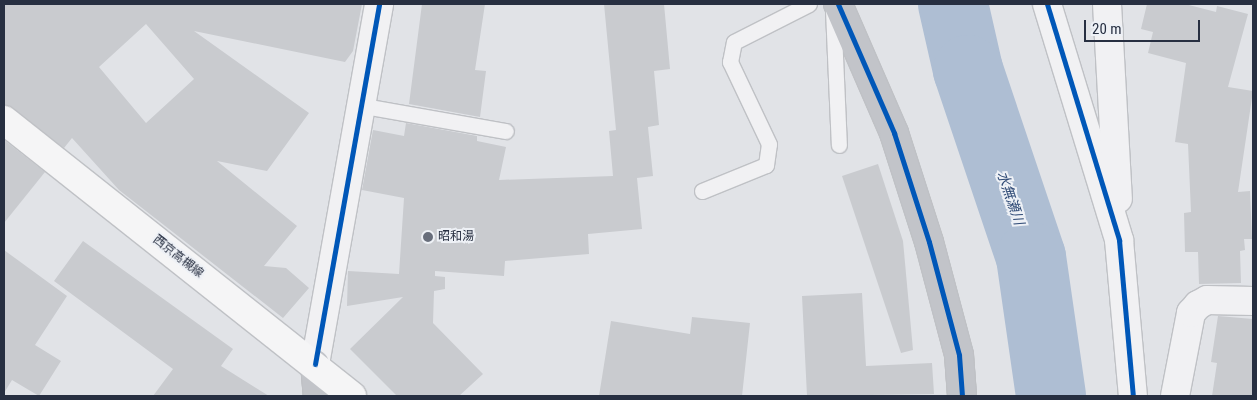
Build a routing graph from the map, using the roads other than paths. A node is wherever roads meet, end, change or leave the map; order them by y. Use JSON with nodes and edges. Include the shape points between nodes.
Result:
{"nodes":[{"id":1,"x":379,"y":4,"type":"edge"},
{"id":2,"x":809,"y":4,"type":"edge"},
{"id":3,"x":833,"y":4,"type":"edge"},
{"id":4,"x":838,"y":4,"type":"edge"},
{"id":5,"x":1047,"y":4,"type":"edge"},
{"id":6,"x":1107,"y":4,"type":"edge"},
{"id":7,"x":358,"y":105,"type":"junction"},
{"id":8,"x":4,"y":120,"type":"edge"},
{"id":9,"x":506,"y":131,"type":"dead end"},
{"id":10,"x":839,"y":145,"type":"dead end"},
{"id":11,"x":702,"y":191,"type":"dead end"},
{"id":12,"x":1119,"y":240,"type":"junction"},
{"id":13,"x":1253,"y":301,"type":"edge"},
{"id":14,"x":315,"y":364,"type":"junction"},
{"id":15,"x":318,"y":396,"type":"edge"},
{"id":16,"x":352,"y":396,"type":"edge"},
{"id":17,"x":962,"y":396,"type":"edge"},
{"id":18,"x":1133,"y":396,"type":"edge"},
{"id":19,"x":1175,"y":396,"type":"edge"}],
"edges":[{"from":1,"to":7,"type":"street"},
{"from":2,"to":11,"type":"lane","via":[[732,46],[730,62],[770,144],[766,165]]},
{"from":3,"to":10,"type":"lane"},
{"from":4,"to":17,"type":"street","via":[[894,133],[920,215],[959,355]]},
{"from":5,"to":12,"type":"street"},
{"from":6,"to":12,"type":"street","via":[[1112,36]]},
{"from":7,"to":9,"type":"lane"},
{"from":7,"to":14,"type":"street"},
{"from":8,"to":14,"type":"main road","name":"西京高槻線"},
{"from":12,"to":18,"type":"street"},
{"from":13,"to":19,"type":"street","via":[[1207,300],[1198,304],[1191,313]]},
{"from":14,"to":15,"type":"street"},
{"from":14,"to":16,"type":"main road","name":"西京高槻線"}]}
